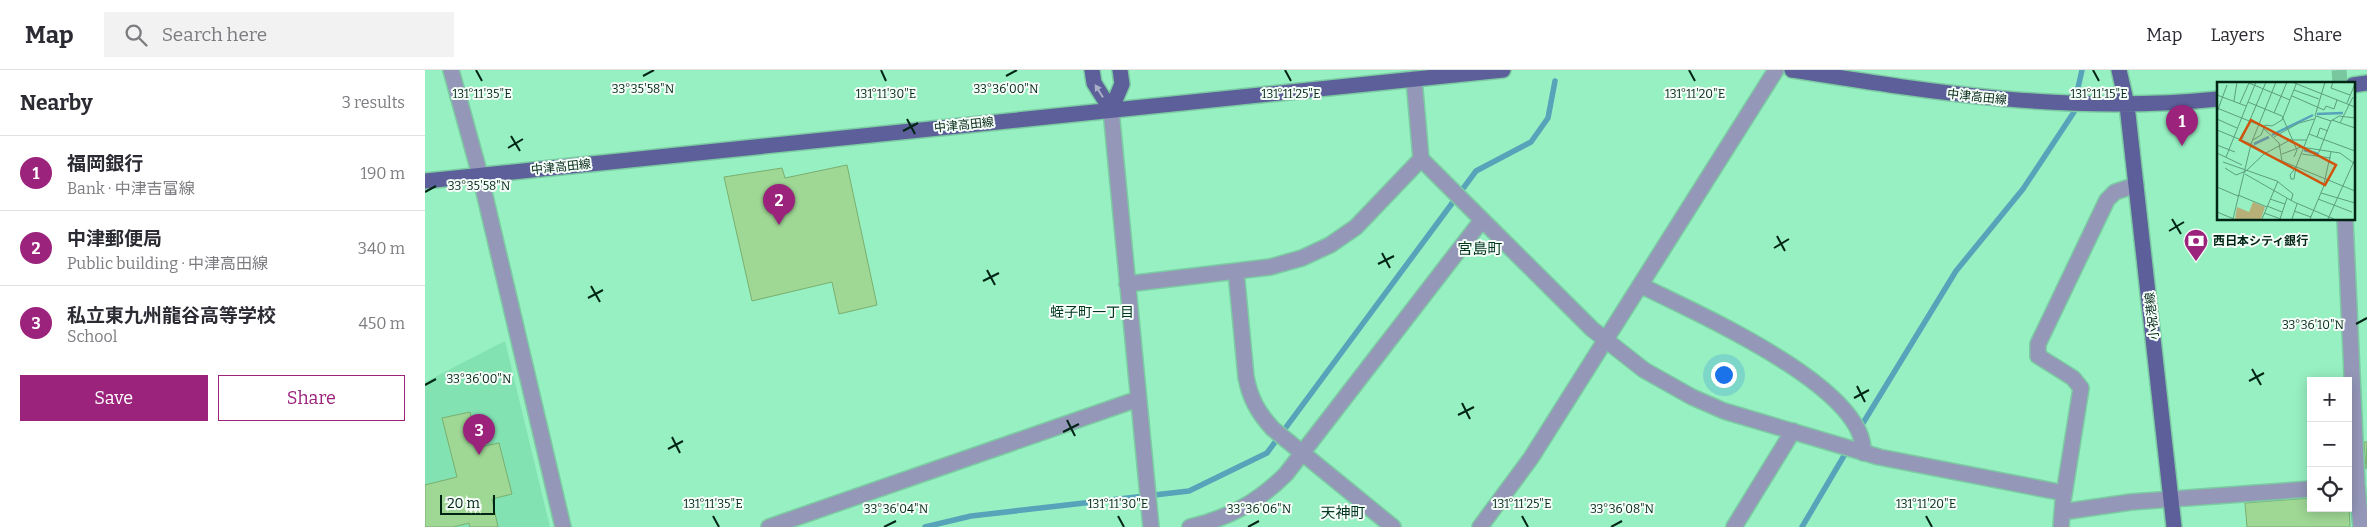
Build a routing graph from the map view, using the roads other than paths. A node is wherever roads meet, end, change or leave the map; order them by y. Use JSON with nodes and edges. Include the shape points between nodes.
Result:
{"nodes":[{"id":1,"x":451,"y":70,"type":"edge"},
{"id":2,"x":1092,"y":70,"type":"edge"},
{"id":3,"x":1121,"y":70,"type":"edge"},
{"id":4,"x":1503,"y":70,"type":"edge"},
{"id":5,"x":1776,"y":70,"type":"edge"},
{"id":6,"x":1795,"y":70,"type":"edge"},
{"id":7,"x":2119,"y":70,"type":"edge"},
{"id":8,"x":1413,"y":79,"type":"junction"},
{"id":9,"x":2217,"y":99,"type":"edge"},
{"id":10,"x":2127,"y":105,"type":"junction"},
{"id":11,"x":1111,"y":110,"type":"junction"},
{"id":12,"x":1421,"y":159,"type":"junction"},
{"id":13,"x":480,"y":175,"type":"junction"},
{"id":14,"x":425,"y":180,"type":"edge"},
{"id":15,"x":2136,"y":185,"type":"junction"},
{"id":16,"x":1482,"y":220,"type":"junction"},
{"id":17,"x":2345,"y":220,"type":"edge"},
{"id":18,"x":1236,"y":271,"type":"junction"},
{"id":19,"x":1127,"y":284,"type":"junction"},
{"id":20,"x":1640,"y":285,"type":"junction"},
{"id":21,"x":1605,"y":340,"type":"junction"},
{"id":22,"x":1138,"y":399,"type":"junction"},
{"id":23,"x":1793,"y":431,"type":"junction"},
{"id":24,"x":1863,"y":453,"type":"junction"},
{"id":25,"x":1303,"y":454,"type":"junction"},
{"id":26,"x":2357,"y":485,"type":"edge"},
{"id":27,"x":2307,"y":488,"type":"edge"},
{"id":28,"x":2064,"y":493,"type":"junction"},
{"id":29,"x":2171,"y":499,"type":"junction"},
{"id":30,"x":2062,"y":519,"type":"edge"},
{"id":31,"x":563,"y":527,"type":"edge"},
{"id":32,"x":769,"y":527,"type":"edge"},
{"id":33,"x":1151,"y":527,"type":"edge"},
{"id":34,"x":1190,"y":527,"type":"edge"},
{"id":35,"x":1393,"y":527,"type":"edge"},
{"id":36,"x":1480,"y":527,"type":"edge"},
{"id":37,"x":1734,"y":527,"type":"edge"},
{"id":38,"x":2174,"y":527,"type":"edge"},
{"id":39,"x":2361,"y":527,"type":"edge"}],
"edges":[{"from":1,"to":13,"type":"street"},
{"from":11,"to":2,"type":"main road","one_way":true,"via":[[1094,83]]},
{"from":3,"to":11,"type":"main road","via":[[1122,84]]},
{"from":4,"to":8,"type":"main road","name":"中津高田線"},
{"from":5,"to":20,"type":"street"},
{"from":6,"to":10,"type":"main road","name":"中津高田線","via":[[1960,96],[2043,103]]},
{"from":7,"to":10,"type":"main road"},
{"from":8,"to":11,"type":"main road","name":"中津高田線"},
{"from":8,"to":12,"type":"street"},
{"from":9,"to":10,"type":"main road","name":"中津高田線"},
{"from":10,"to":15,"type":"main road","name":"小祝港線"},
{"from":11,"to":13,"type":"main road","name":"中津高田線"},
{"from":11,"to":19,"type":"street"},
{"from":12,"to":16,"type":"street"},
{"from":12,"to":18,"type":"street","via":[[1369,214],[1330,245],[1286,264]]},
{"from":13,"to":14,"type":"main road","name":"中津高田線"},
{"from":13,"to":31,"type":"street"},
{"from":15,"to":28,"type":"street","via":[[2115,192],[2107,200],[2038,344],[2038,356],[2073,378],[2081,388]]},
{"from":15,"to":29,"type":"main road","name":"小祝港線"},
{"from":16,"to":21,"type":"street"},
{"from":16,"to":25,"type":"street"},
{"from":17,"to":26,"type":"street"},
{"from":18,"to":19,"type":"street"},
{"from":18,"to":25,"type":"street","via":[[1246,377],[1253,401],[1264,420]]},
{"from":19,"to":22,"type":"street"},
{"from":20,"to":21,"type":"street"},
{"from":20,"to":24,"type":"street","via":[[1759,344],[1799,370],[1846,413],[1861,438]]},
{"from":21,"to":23,"type":"street","via":[[1644,370],[1692,397]]},
{"from":21,"to":36,"type":"street","via":[[1516,481]]},
{"from":22,"to":32,"type":"street"},
{"from":22,"to":33,"type":"street"},
{"from":23,"to":24,"type":"street"},
{"from":23,"to":37,"type":"street"},
{"from":24,"to":28,"type":"street","via":[[1909,465]]},
{"from":25,"to":34,"type":"street","via":[[1254,502],[1220,519]]},
{"from":25,"to":35,"type":"street"},
{"from":26,"to":39,"type":"street"},
{"from":27,"to":29,"type":"street"},
{"from":28,"to":30,"type":"street"},
{"from":29,"to":30,"type":"street"},
{"from":29,"to":38,"type":"main road","name":"小祝港線"}]}
